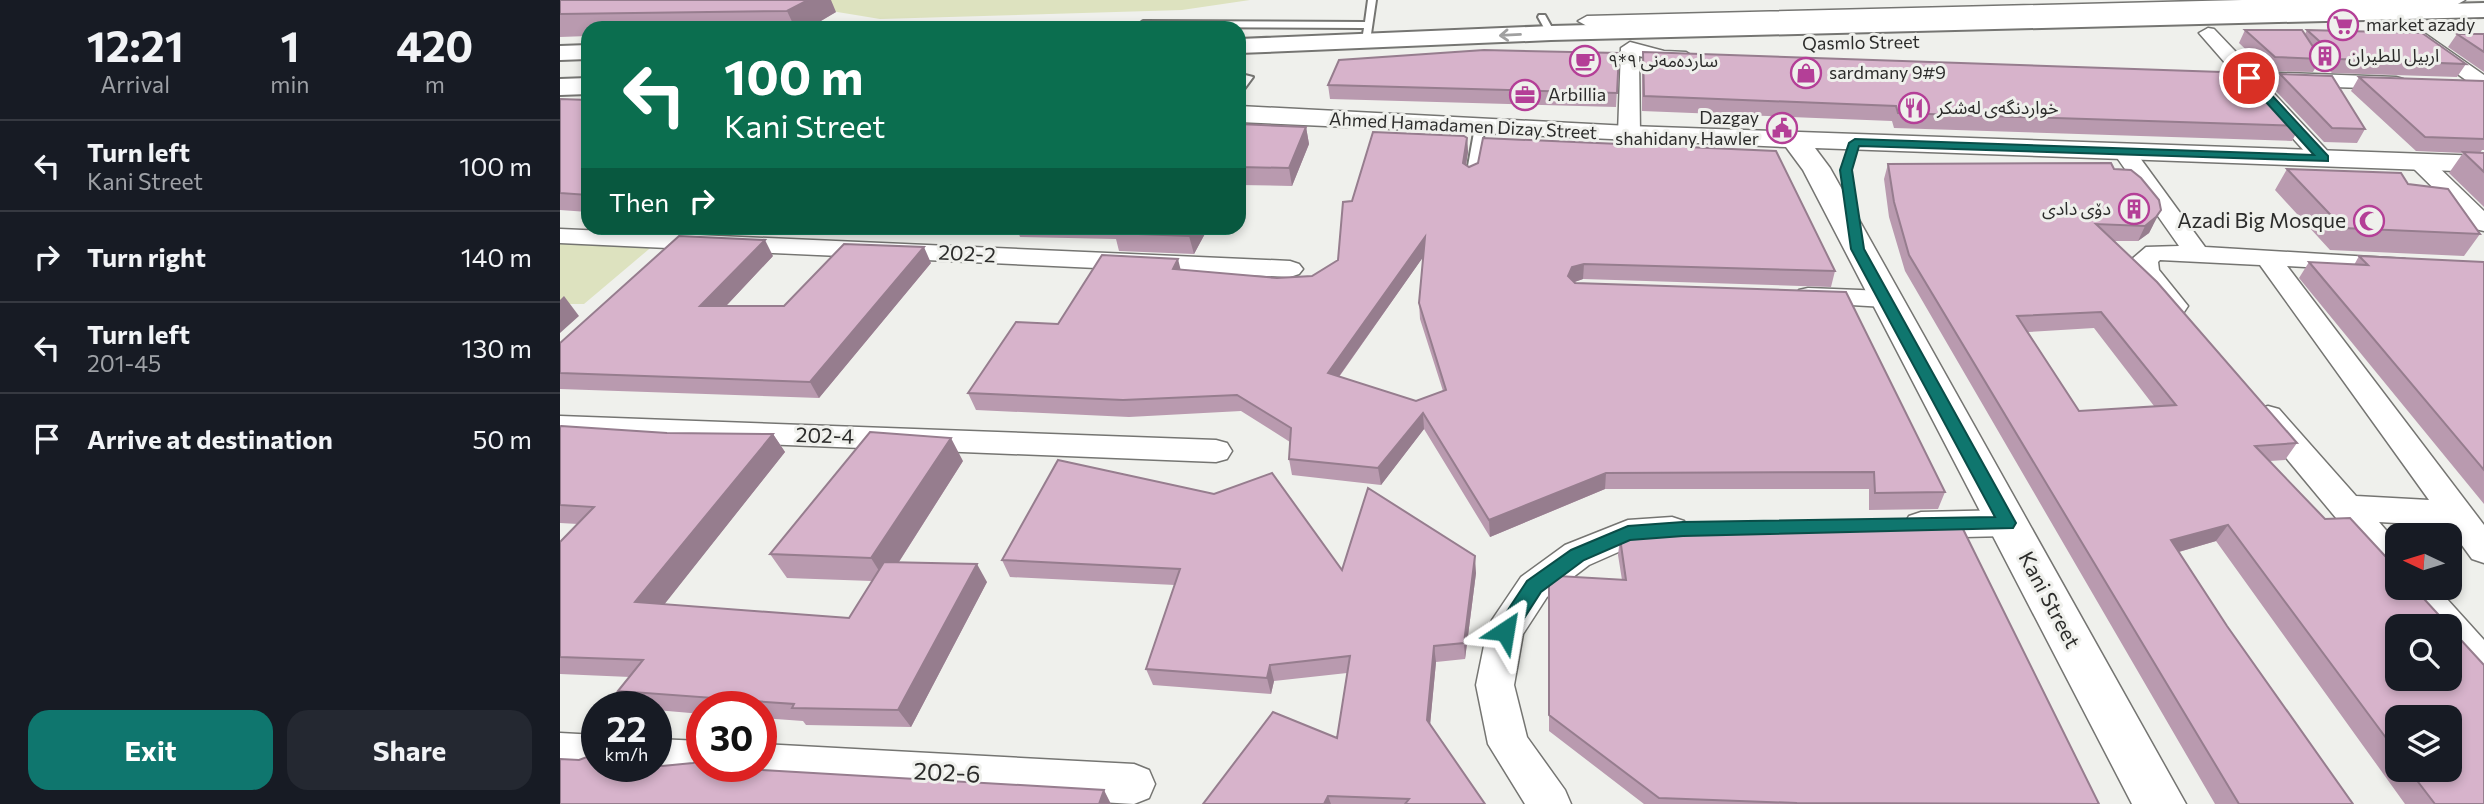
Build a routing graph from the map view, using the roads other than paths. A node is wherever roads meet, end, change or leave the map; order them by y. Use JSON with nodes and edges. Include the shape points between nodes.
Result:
{"nodes":[{"id":1,"x":1372,"y":0,"type":"edge"},
{"id":2,"x":1580,"y":0,"type":"edge"},
{"id":3,"x":2456,"y":0,"type":"edge"},
{"id":4,"x":2181,"y":3,"type":"edge"},
{"id":5,"x":2484,"y":10,"type":"edge"},
{"id":6,"x":2484,"y":26,"type":"edge"},
{"id":7,"x":1589,"y":27,"type":"junction"},
{"id":8,"x":2405,"y":28,"type":"junction"},
{"id":9,"x":1246,"y":29,"type":"edge"},
{"id":10,"x":1961,"y":32,"type":"junction"},
{"id":11,"x":2208,"y":33,"type":"junction"},
{"id":12,"x":1367,"y":34,"type":"junction"},
{"id":13,"x":1630,"y":48,"type":"junction"},
{"id":14,"x":581,"y":52,"type":"edge"},
{"id":15,"x":560,"y":53,"type":"edge"},
{"id":16,"x":1246,"y":54,"type":"edge"},
{"id":17,"x":1246,"y":55,"type":"edge"},
{"id":18,"x":1706,"y":60,"type":"edge"},
{"id":19,"x":581,"y":62,"type":"edge"},
{"id":20,"x":560,"y":63,"type":"edge"},
{"id":21,"x":560,"y":73,"type":"edge"},
{"id":22,"x":581,"y":73,"type":"edge"},
{"id":23,"x":2194,"y":76,"type":"edge"},
{"id":24,"x":2249,"y":78,"type":"junction"},
{"id":25,"x":2415,"y":84,"type":"edge"},
{"id":26,"x":2484,"y":85,"type":"edge"},
{"id":27,"x":2456,"y":86,"type":"edge"},
{"id":28,"x":560,"y":88,"type":"edge"},
{"id":29,"x":581,"y":88,"type":"edge"},
{"id":30,"x":1246,"y":114,"type":"edge"},
{"id":31,"x":1480,"y":127,"type":"junction"},
{"id":32,"x":1629,"y":134,"type":"junction"},
{"id":33,"x":1794,"y":140,"type":"junction"},
{"id":34,"x":1855,"y":143,"type":"junction"},
{"id":35,"x":2124,"y":152,"type":"junction"},
{"id":36,"x":2324,"y":159,"type":"junction"},
{"id":37,"x":2420,"y":162,"type":"junction"},
{"id":38,"x":2484,"y":164,"type":"edge"},
{"id":39,"x":1471,"y":177,"type":"edge"},
{"id":40,"x":2484,"y":224,"type":"edge"},
{"id":41,"x":688,"y":235,"type":"edge"},
{"id":42,"x":560,"y":236,"type":"edge"},
{"id":43,"x":1858,"y":249,"type":"junction"},
{"id":44,"x":2197,"y":253,"type":"junction"},
{"id":45,"x":2267,"y":257,"type":"junction"},
{"id":46,"x":2416,"y":265,"type":"edge"},
{"id":47,"x":650,"y":269,"type":"edge"},
{"id":48,"x":1290,"y":269,"type":"dead end"},
{"id":49,"x":1789,"y":296,"type":"edge"},
{"id":50,"x":1885,"y":299,"type":"junction"},
{"id":51,"x":2189,"y":323,"type":"edge"},
{"id":52,"x":2249,"y":395,"type":"edge"},
{"id":53,"x":560,"y":426,"type":"edge"},
{"id":54,"x":1216,"y":451,"type":"dead end"},
{"id":55,"x":2344,"y":508,"type":"junction"},
{"id":56,"x":2458,"y":514,"type":"junction"},
{"id":57,"x":2007,"y":523,"type":"junction"},
{"id":58,"x":1885,"y":525,"type":"edge"},
{"id":59,"x":1696,"y":529,"type":"edge"},
{"id":60,"x":2484,"y":550,"type":"edge"},
{"id":61,"x":2385,"y":554,"type":"edge"},
{"id":62,"x":2426,"y":600,"type":"edge"},
{"id":63,"x":2438,"y":614,"type":"edge"},
{"id":64,"x":2462,"y":641,"type":"edge"},
{"id":65,"x":2484,"y":666,"type":"edge"},
{"id":66,"x":560,"y":752,"type":"edge"},
{"id":67,"x":581,"y":753,"type":"edge"},
{"id":68,"x":777,"y":764,"type":"edge"},
{"id":69,"x":1134,"y":784,"type":"dead end"},
{"id":70,"x":1550,"y":804,"type":"edge"},
{"id":71,"x":2160,"y":804,"type":"edge"}],
"edges":[{"from":1,"to":12,"type":"lane"},
{"from":2,"to":7,"type":"street"},
{"from":3,"to":4,"type":"street"},
{"from":4,"to":7,"type":"street"},
{"from":5,"to":10,"type":"main road","name":"Qasmlo Street"},
{"from":6,"to":8,"type":"main road","name":"Qasmlo Street"},
{"from":7,"to":10,"type":"main road","name":"Qasmlo Street"},
{"from":7,"to":12,"type":"main road","name":"Qasmlo Street","one_way":true},
{"from":8,"to":11,"type":"main road","name":"Qasmlo Street"},
{"from":8,"to":26,"type":"street"},
{"from":9,"to":12,"type":"lane"},
{"from":10,"to":11,"type":"main road","name":"Qasmlo Street"},
{"from":10,"to":13,"type":"main road","name":"Qasmlo Street"},
{"from":11,"to":24,"type":"street"},
{"from":12,"to":16,"type":"main road","name":"Qasmlo Street"},
{"from":13,"to":17,"type":"main road","name":"Qasmlo Street"},
{"from":13,"to":18,"type":"street","via":[[1663,57]]},
{"from":13,"to":32,"type":"street"},
{"from":14,"to":15,"type":"main road"},
{"from":19,"to":20,"type":"main road"},
{"from":21,"to":22,"type":"main road"},
{"from":23,"to":24,"type":"street"},
{"from":24,"to":25,"type":"street"},
{"from":24,"to":36,"type":"street"},
{"from":26,"to":27,"type":"street"},
{"from":28,"to":29,"type":"main road"},
{"from":30,"to":31,"type":"street","name":"Ahmed Hamadamen Dizay Street"},
{"from":31,"to":32,"type":"street","name":"Ahmed Hamadamen Dizay Street"},
{"from":31,"to":39,"type":"lane"},
{"from":32,"to":33,"type":"street","name":"Ahmed Hamadamen Dizay Street"},
{"from":33,"to":34,"type":"street","name":"Ahmed Hamadamen Dizay Street"},
{"from":33,"to":43,"type":"street","name":"Kani Street","via":[[1816,168]]},
{"from":34,"to":35,"type":"street","name":"Ahmed Hamadamen Dizay Street"},
{"from":34,"to":43,"type":"street","name":"Kani Street","via":[[1846,170]]},
{"from":35,"to":36,"type":"street","name":"Ahmed Hamadamen Dizay Street"},
{"from":35,"to":44,"type":"street"},
{"from":36,"to":37,"type":"street","name":"Ahmed Hamadamen Dizay Street"},
{"from":37,"to":38,"type":"street","name":"Ahmed Hamadamen Dizay Street"},
{"from":37,"to":40,"type":"street"},
{"from":41,"to":42,"type":"street","name":"202-2"},
{"from":41,"to":47,"type":"street"},
{"from":41,"to":48,"type":"street","name":"202-2"},
{"from":43,"to":50,"type":"street","name":"Kani Street"},
{"from":44,"to":45,"type":"street"},
{"from":44,"to":51,"type":"street","via":[[2155,252],[2145,260],[2146,271]]},
{"from":45,"to":46,"type":"street"},
{"from":45,"to":56,"type":"street"},
{"from":49,"to":50,"type":"street"},
{"from":50,"to":57,"type":"street","name":"Kani Street"},
{"from":52,"to":55,"type":"street"},
{"from":53,"to":54,"type":"street","name":"202-4"},
{"from":55,"to":56,"type":"street"},
{"from":55,"to":61,"type":"street"},
{"from":56,"to":60,"type":"street"},
{"from":57,"to":58,"type":"street"},
{"from":57,"to":71,"type":"street","name":"Kani Street"},
{"from":59,"to":70,"type":"street","via":[[1628,533],[1577,555],[1534,587],[1505,631],[1494,685],[1508,744]]},
{"from":62,"to":63,"type":"street"},
{"from":64,"to":65,"type":"street"},
{"from":66,"to":67,"type":"street"},
{"from":68,"to":69,"type":"street","name":"202-6"}]}
